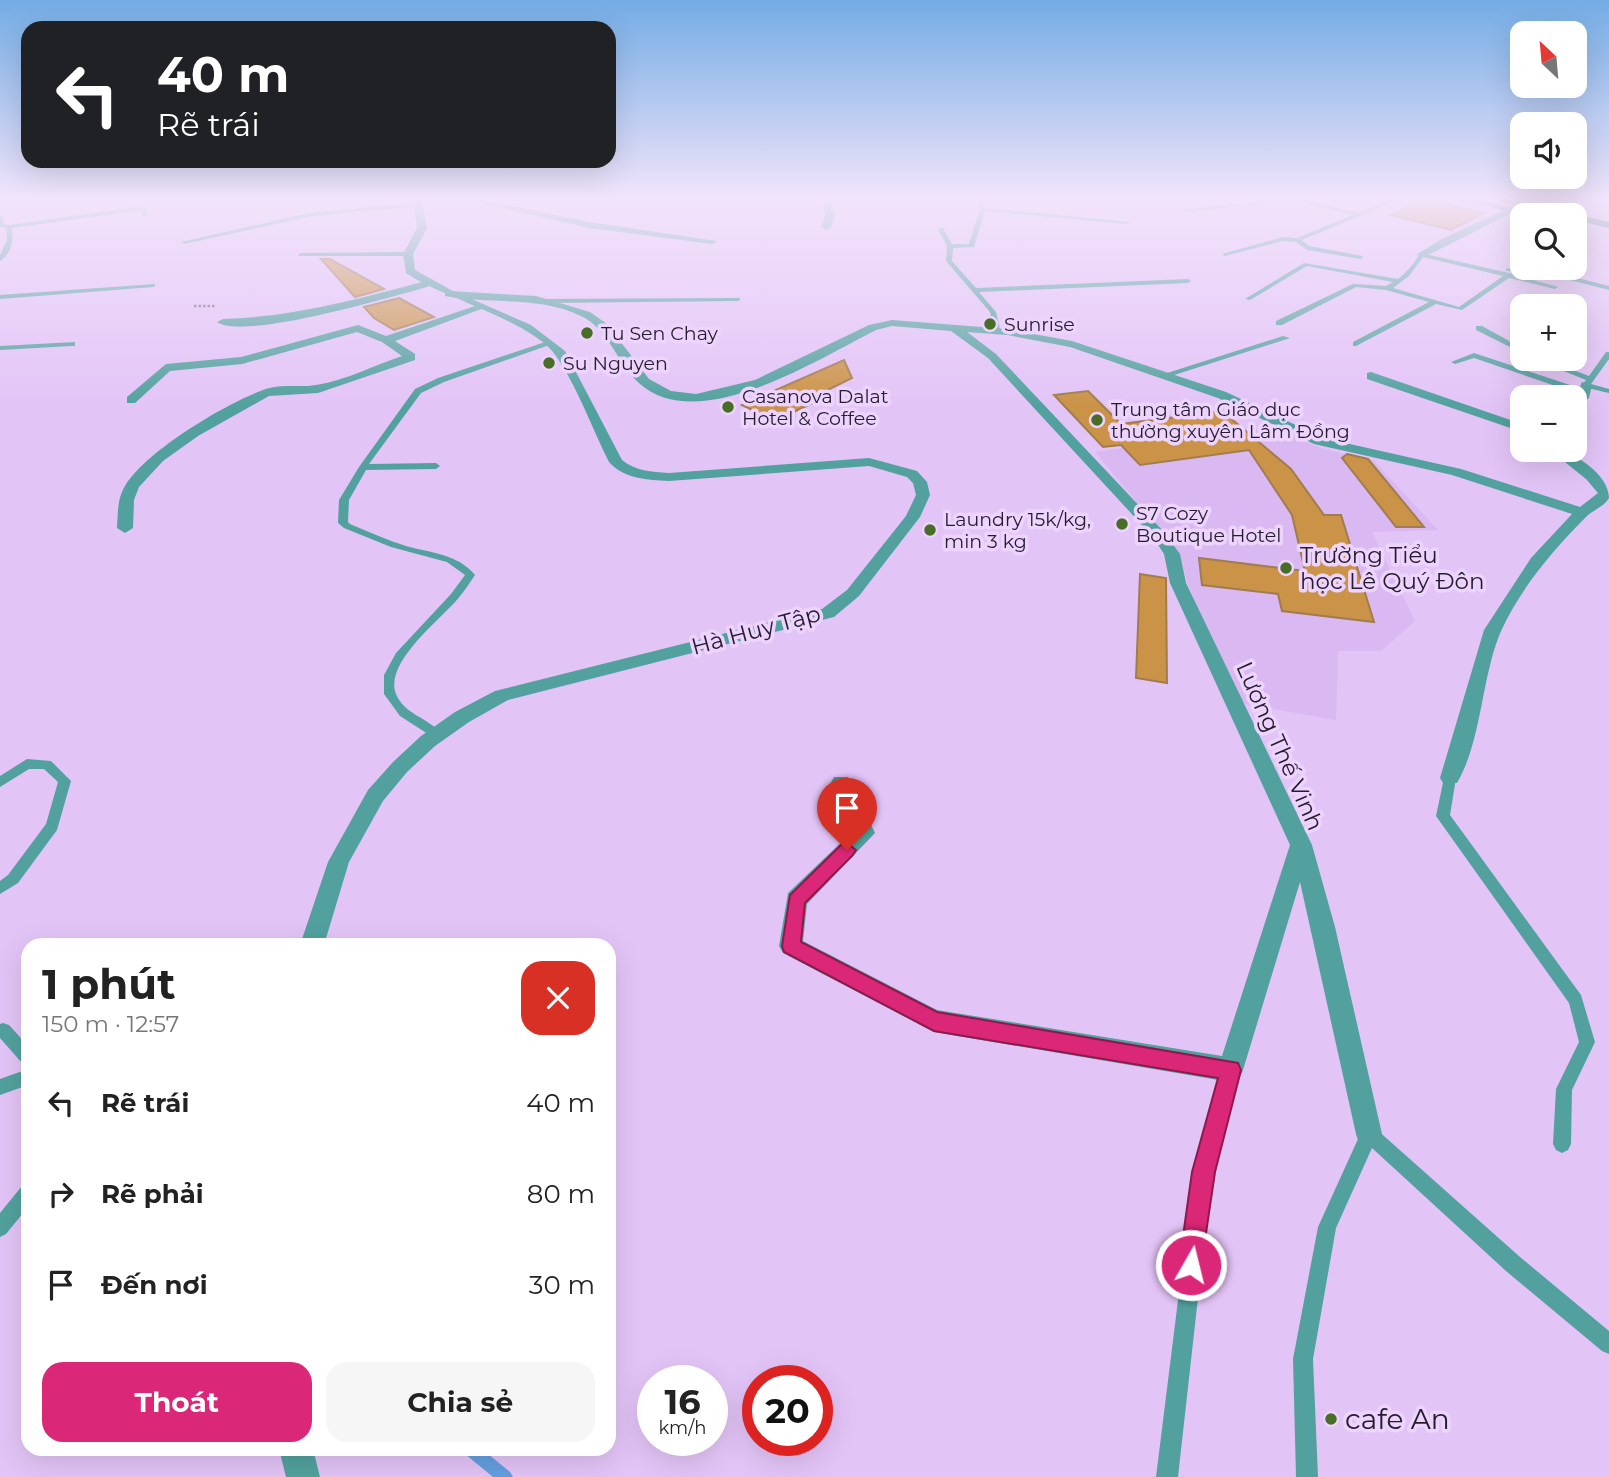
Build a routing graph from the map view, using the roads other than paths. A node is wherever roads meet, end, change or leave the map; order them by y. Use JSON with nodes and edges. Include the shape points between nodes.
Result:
{"nodes":[{"id":1,"x":410,"y":267,"type":"edge"},
{"id":2,"x":952,"y":267,"type":"edge"},
{"id":3,"x":1301,"y":267,"type":"edge"},
{"id":4,"x":1322,"y":267,"type":"edge"},
{"id":5,"x":1414,"y":267,"type":"edge"},
{"id":6,"x":1476,"y":267,"type":"edge"},
{"id":7,"x":1490,"y":270,"type":"junction"},
{"id":8,"x":1509,"y":275,"type":"junction"},
{"id":9,"x":1188,"y":281,"type":"dead end"},
{"id":10,"x":1400,"y":281,"type":"junction"},
{"id":11,"x":426,"y":284,"type":"junction"},
{"id":12,"x":153,"y":285,"type":"dead end"},
{"id":13,"x":1555,"y":287,"type":"dead end"},
{"id":14,"x":1387,"y":288,"type":"junction"},
{"id":15,"x":1609,"y":288,"type":"edge"},
{"id":16,"x":973,"y":290,"type":"junction"},
{"id":17,"x":449,"y":294,"type":"junction"},
{"id":18,"x":0,"y":297,"type":"edge"},
{"id":19,"x":738,"y":299,"type":"dead end"},
{"id":20,"x":1248,"y":299,"type":"dead end"},
{"id":21,"x":543,"y":301,"type":"junction"},
{"id":22,"x":1434,"y":302,"type":"junction"},
{"id":23,"x":478,"y":308,"type":"junction"},
{"id":24,"x":331,"y":310,"type":"junction"},
{"id":25,"x":223,"y":323,"type":"dead end"},
{"id":26,"x":1279,"y":323,"type":"dead end"},
{"id":27,"x":358,"y":328,"type":"junction"},
{"id":28,"x":954,"y":328,"type":"junction"},
{"id":29,"x":1479,"y":328,"type":"dead end"},
{"id":30,"x":996,"y":330,"type":"junction"},
{"id":31,"x":1286,"y":338,"type":"dead end"},
{"id":32,"x":387,"y":340,"type":"junction"},
{"id":33,"x":551,"y":342,"type":"junction"},
{"id":34,"x":72,"y":344,"type":"dead end"},
{"id":35,"x":1356,"y":344,"type":"dead end"},
{"id":36,"x":1510,"y":345,"type":"edge"},
{"id":37,"x":0,"y":348,"type":"edge"},
{"id":38,"x":1609,"y":354,"type":"edge"},
{"id":39,"x":1455,"y":362,"type":"dead end"},
{"id":40,"x":1560,"y":371,"type":"edge"},
{"id":41,"x":1165,"y":375,"type":"junction"},
{"id":42,"x":1371,"y":376,"type":"dead end"},
{"id":43,"x":1583,"y":385,"type":"edge"},
{"id":44,"x":1585,"y":385,"type":"edge"},
{"id":45,"x":1587,"y":386,"type":"joint"},
{"id":46,"x":1609,"y":391,"type":"edge"},
{"id":47,"x":131,"y":400,"type":"dead end"},
{"id":48,"x":1510,"y":424,"type":"edge"},
{"id":49,"x":1572,"y":462,"type":"edge"},
{"id":50,"x":436,"y":466,"type":"dead end"},
{"id":51,"x":363,"y":467,"type":"junction"},
{"id":52,"x":1582,"y":512,"type":"junction"},
{"id":53,"x":125,"y":528,"type":"dead end"},
{"id":54,"x":435,"y":733,"type":"junction"},
{"id":55,"x":1450,"y":778,"type":"joint"},
{"id":56,"x":0,"y":782,"type":"edge"},
{"id":57,"x":841,"y":782,"type":"dead end"},
{"id":58,"x":1301,"y":845,"type":"junction"},
{"id":59,"x":0,"y":888,"type":"edge"},
{"id":60,"x":314,"y":938,"type":"edge"},
{"id":61,"x":0,"y":1031,"type":"edge"},
{"id":62,"x":21,"y":1050,"type":"edge"},
{"id":63,"x":1230,"y":1070,"type":"junction"},
{"id":64,"x":21,"y":1080,"type":"edge"},
{"id":65,"x":0,"y":1087,"type":"edge"},
{"id":66,"x":1369,"y":1134,"type":"junction"},
{"id":67,"x":1562,"y":1144,"type":"dead end"},
{"id":68,"x":21,"y":1201,"type":"edge"},
{"id":69,"x":0,"y":1228,"type":"edge"},
{"id":70,"x":1609,"y":1343,"type":"edge"},
{"id":71,"x":298,"y":1456,"type":"edge"},
{"id":72,"x":303,"y":1477,"type":"edge"},
{"id":73,"x":1167,"y":1477,"type":"edge"},
{"id":74,"x":1307,"y":1477,"type":"edge"}],
"edges":[{"from":1,"to":11,"type":"street"},
{"from":2,"to":16,"type":"lane"},
{"from":3,"to":20,"type":"lane"},
{"from":4,"to":10,"type":"lane"},
{"from":5,"to":10,"type":"lane"},
{"from":6,"to":7,"type":"lane"},
{"from":7,"to":8,"type":"lane"},
{"from":7,"to":15,"type":"lane","via":[[1538,270]]},
{"from":8,"to":13,"type":"lane"},
{"from":8,"to":22,"type":"lane","via":[[1460,309]]},
{"from":9,"to":16,"type":"lane"},
{"from":10,"to":14,"type":"lane"},
{"from":11,"to":17,"type":"street","name":"Hà Huy Tập"},
{"from":11,"to":24,"type":"street"},
{"from":12,"to":18,"type":"lane"},
{"from":14,"to":22,"type":"lane"},
{"from":14,"to":26,"type":"lane","via":[[1355,285]]},
{"from":16,"to":30,"type":"lane","via":[[993,312]]},
{"from":17,"to":21,"type":"street"},
{"from":17,"to":23,"type":"street","name":"Hà Huy Tập"},
{"from":19,"to":21,"type":"lane"},
{"from":21,"to":28,"type":"street","via":[[590,316],[647,383],[685,397],[750,387],[873,327],[892,323]]},
{"from":22,"to":35,"type":"lane"},
{"from":23,"to":32,"type":"street"},
{"from":23,"to":33,"type":"street","name":"Hà Huy Tập","via":[[525,326]]},
{"from":24,"to":25,"type":"street"},
{"from":24,"to":27,"type":"street"},
{"from":27,"to":32,"type":"street"},
{"from":27,"to":47,"type":"street","via":[[242,360],[166,368]]},
{"from":28,"to":30,"type":"street"},
{"from":28,"to":58,"type":"street","name":"Lương Thế Vinh","via":[[992,356],[1158,534]]},
{"from":29,"to":36,"type":"lane"},
{"from":30,"to":41,"type":"street","via":[[1072,344]]},
{"from":31,"to":41,"type":"lane"},
{"from":32,"to":53,"type":"street","via":[[411,357],[318,389],[270,390],[166,453],[131,487]]},
{"from":33,"to":51,"type":"lane","via":[[424,387],[411,397]]},
{"from":33,"to":54,"type":"street","name":"Hà Huy Tập","via":[[623,469],[669,477],[869,462],[912,474],[923,495],[913,517],[853,593],[828,613],[502,695]]},
{"from":34,"to":37,"type":"lane"},
{"from":38,"to":45,"type":"lane"},
{"from":39,"to":43,"type":"lane","via":[[1474,355]]},
{"from":40,"to":44,"type":"lane"},
{"from":41,"to":52,"type":"street","via":[[1239,402],[1320,441],[1456,472]]},
{"from":42,"to":48,"type":"street"},
{"from":45,"to":46,"type":"lane"},
{"from":49,"to":52,"type":"street","via":[[1605,494]]},
{"from":50,"to":51,"type":"lane"},
{"from":51,"to":54,"type":"lane","via":[[344,500],[343,523],[413,551],[446,556],[462,564],[470,575],[461,591],[400,651],[388,678],[389,699],[411,721]]},
{"from":52,"to":55,"type":"street","via":[[1537,561],[1493,630]]},
{"from":54,"to":60,"type":"street","name":"Hà Huy Tập","via":[[374,794],[336,863]]},
{"from":55,"to":67,"type":"lane","via":[[1443,816],[1576,1000],[1587,1042],[1564,1088]]},
{"from":56,"to":59,"type":"lane","via":[[27,764],[47,764],[65,780],[52,827],[13,879]]},
{"from":57,"to":63,"type":"street","via":[[864,834],[796,900],[791,946],[934,1021]]},
{"from":58,"to":63,"type":"street","name":"Lương Thế Vinh"},
{"from":58,"to":66,"type":"street","via":[[1325,927]]},
{"from":61,"to":62,"type":"lane"},
{"from":63,"to":73,"type":"lane","name":"Lương Thế Vinh","via":[[1203,1172]]},
{"from":64,"to":65,"type":"lane"},
{"from":66,"to":70,"type":"lane"},
{"from":66,"to":74,"type":"lane","via":[[1327,1227],[1303,1359]]},
{"from":68,"to":69,"type":"lane"},
{"from":71,"to":72,"type":"street"}]}
